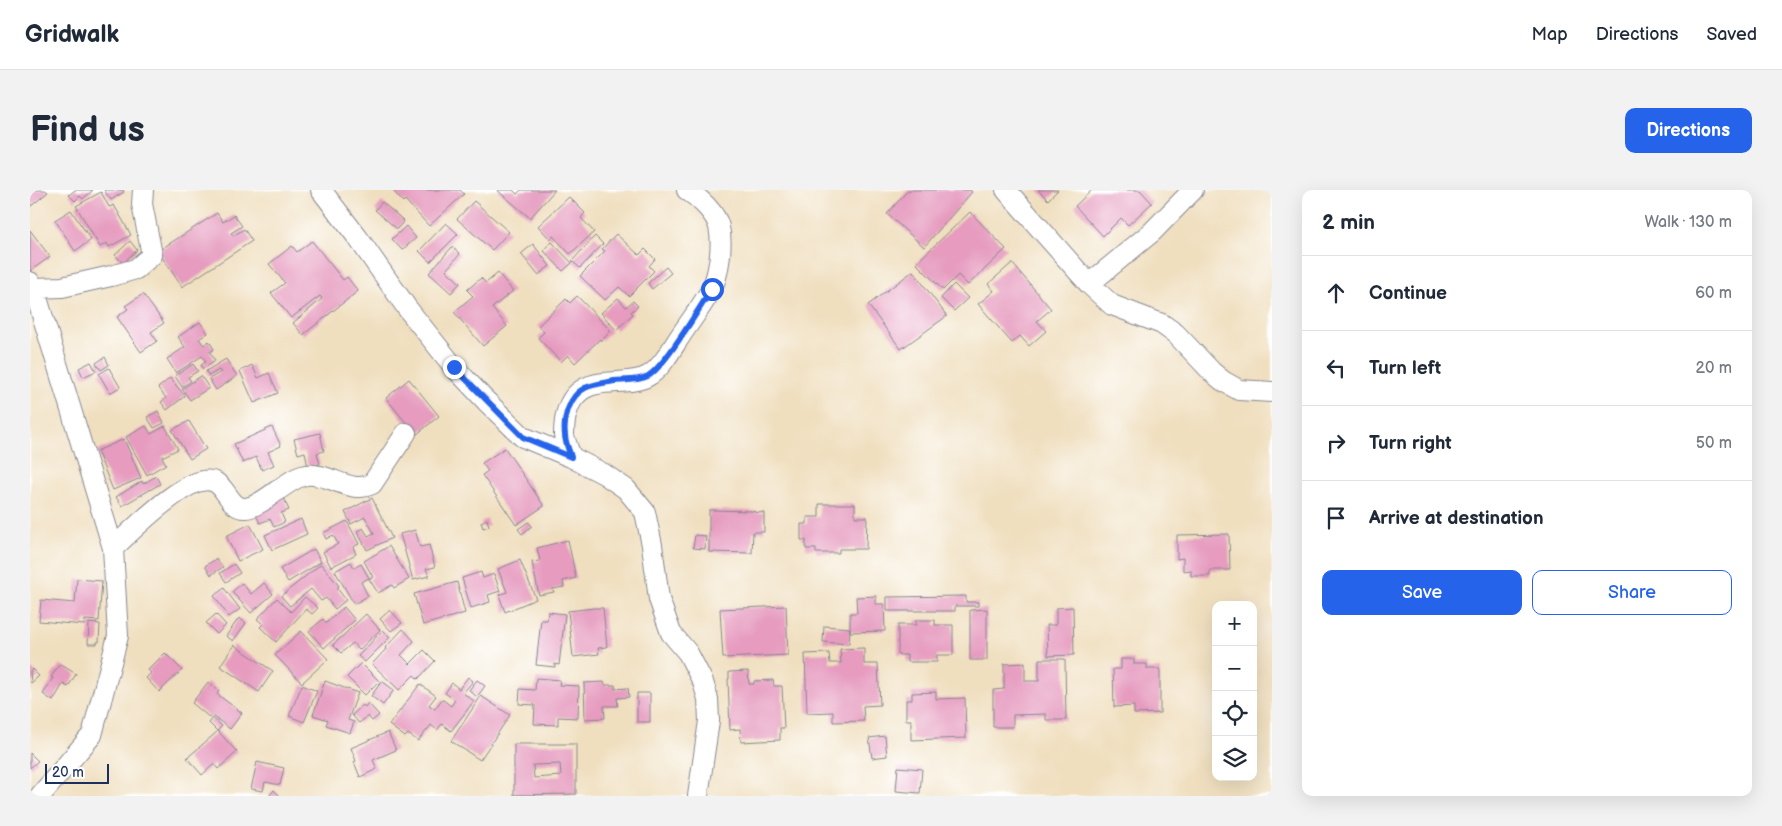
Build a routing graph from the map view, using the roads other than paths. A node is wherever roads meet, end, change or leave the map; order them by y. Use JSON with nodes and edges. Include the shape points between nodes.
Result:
{"nodes":[{"id":1,"x":143,"y":190,"type":"edge"},
{"id":2,"x":321,"y":190,"type":"edge"},
{"id":3,"x":687,"y":190,"type":"edge"},
{"id":4,"x":1006,"y":190,"type":"edge"},
{"id":5,"x":1193,"y":190,"type":"edge"},
{"id":6,"x":1089,"y":284,"type":"junction"},
{"id":7,"x":32,"y":285,"type":"edge"},
{"id":8,"x":1272,"y":392,"type":"edge"},
{"id":9,"x":406,"y":433,"type":"dead end"},
{"id":10,"x":571,"y":457,"type":"junction"},
{"id":11,"x":113,"y":548,"type":"junction"},
{"id":12,"x":40,"y":796,"type":"edge"},
{"id":13,"x":698,"y":796,"type":"edge"}],
"edges":[{"from":1,"to":7,"type":"street","via":[[142,204],[152,255],[147,261],[136,269],[62,287]]},
{"from":2,"to":10,"type":"street","via":[[454,367],[523,437]]},
{"from":3,"to":10,"type":"street","via":[[698,198],[719,225],[718,272],[712,289],[649,376],[592,386],[577,393],[565,419],[564,437]]},
{"from":4,"to":6,"type":"street"},
{"from":5,"to":6,"type":"street","via":[[1152,232]]},
{"from":6,"to":8,"type":"street","via":[[1112,305],[1162,324],[1176,334],[1223,381],[1239,390]]},
{"from":7,"to":11,"type":"street"},
{"from":9,"to":11,"type":"street","via":[[372,484],[364,488],[306,475],[245,508],[235,505],[217,483],[202,480],[172,495]]},
{"from":10,"to":13,"type":"street","via":[[626,489],[645,512],[659,599],[671,633],[688,653],[708,698],[709,721]]},
{"from":11,"to":12,"type":"street","via":[[118,636],[92,735]]}]}
